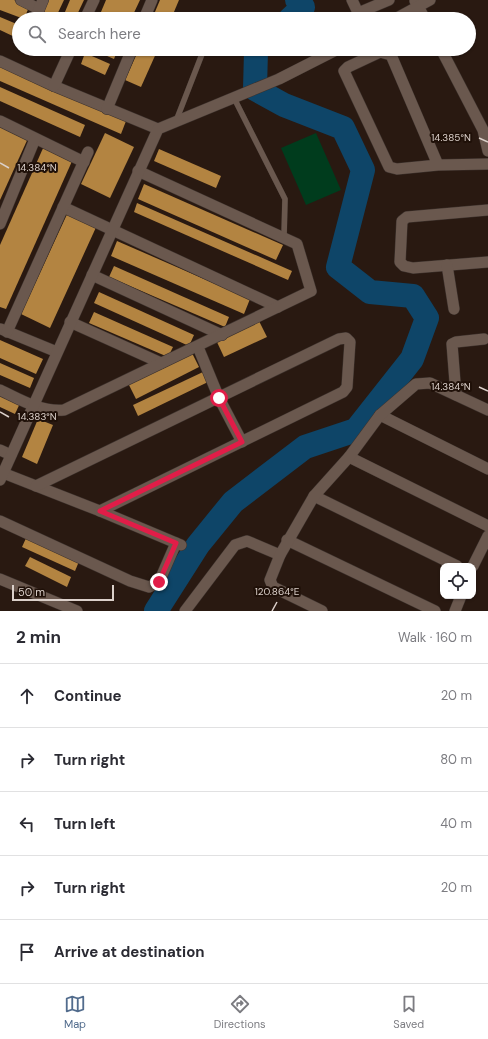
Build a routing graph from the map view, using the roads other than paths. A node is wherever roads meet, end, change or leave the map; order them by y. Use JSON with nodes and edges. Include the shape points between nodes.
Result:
{"nodes":[{"id":1,"x":21,"y":0,"type":"edge"},
{"id":2,"x":94,"y":0,"type":"edge"},
{"id":3,"x":152,"y":0,"type":"edge"},
{"id":4,"x":352,"y":0,"type":"edge"},
{"id":5,"x":389,"y":0,"type":"edge"},
{"id":6,"x":430,"y":0,"type":"edge"},
{"id":7,"x":417,"y":3,"type":"edge"},
{"id":8,"x":39,"y":9,"type":"edge"},
{"id":9,"x":88,"y":12,"type":"edge"},
{"id":10,"x":147,"y":12,"type":"edge"},
{"id":11,"x":358,"y":12,"type":"edge"},
{"id":12,"x":367,"y":12,"type":"edge"},
{"id":13,"x":405,"y":12,"type":"edge"},
{"id":14,"x":422,"y":12,"type":"edge"},
{"id":15,"x":68,"y":56,"type":"edge"},
{"id":16,"x":129,"y":56,"type":"edge"},
{"id":17,"x":201,"y":56,"type":"edge"},
{"id":18,"x":324,"y":56,"type":"edge"},
{"id":19,"x":371,"y":56,"type":"edge"},
{"id":20,"x":391,"y":56,"type":"edge"},
{"id":21,"x":445,"y":56,"type":"edge"},
{"id":22,"x":0,"y":61,"type":"edge"},
{"id":23,"x":54,"y":86,"type":"junction"},
{"id":24,"x":237,"y":97,"type":"junction"},
{"id":25,"x":107,"y":108,"type":"junction"},
{"id":26,"x":0,"y":121,"type":"edge"},
{"id":27,"x":176,"y":122,"type":"junction"},
{"id":28,"x":158,"y":129,"type":"junction"},
{"id":29,"x":35,"y":139,"type":"junction"},
{"id":30,"x":488,"y":150,"type":"edge"},
{"id":31,"x":488,"y":164,"type":"edge"},
{"id":32,"x":438,"y":165,"type":"junction"},
{"id":33,"x":138,"y":171,"type":"junction"},
{"id":34,"x":63,"y":207,"type":"junction"},
{"id":35,"x":488,"y":210,"type":"edge"},
{"id":36,"x":0,"y":224,"type":"edge"},
{"id":37,"x":112,"y":228,"type":"junction"},
{"id":38,"x":284,"y":237,"type":"junction"},
{"id":39,"x":488,"y":262,"type":"edge"},
{"id":40,"x":447,"y":265,"type":"junction"},
{"id":41,"x":92,"y":275,"type":"junction"},
{"id":42,"x":278,"y":307,"type":"junction"},
{"id":43,"x":454,"y":309,"type":"dead end"},
{"id":44,"x":70,"y":322,"type":"junction"},
{"id":45,"x":3,"y":330,"type":"edge"},
{"id":46,"x":222,"y":335,"type":"junction"},
{"id":47,"x":484,"y":339,"type":"dead end"},
{"id":48,"x":198,"y":347,"type":"junction"},
{"id":49,"x":57,"y":352,"type":"junction"},
{"id":50,"x":161,"y":363,"type":"junction"},
{"id":51,"x":0,"y":390,"type":"edge"},
{"id":52,"x":456,"y":395,"type":"junction"},
{"id":53,"x":219,"y":398,"type":"junction"},
{"id":54,"x":33,"y":406,"type":"junction"},
{"id":55,"x":488,"y":410,"type":"edge"},
{"id":56,"x":380,"y":415,"type":"junction"},
{"id":57,"x":242,"y":442,"type":"junction"},
{"id":58,"x":0,"y":450,"type":"edge"},
{"id":59,"x":11,"y":455,"type":"junction"},
{"id":60,"x":349,"y":457,"type":"junction"},
{"id":61,"x":488,"y":469,"type":"edge"},
{"id":62,"x":1,"y":477,"type":"edge"},
{"id":63,"x":36,"y":486,"type":"junction"},
{"id":64,"x":314,"y":496,"type":"junction"},
{"id":65,"x":100,"y":511,"type":"junction"},
{"id":66,"x":0,"y":521,"type":"edge"},
{"id":67,"x":488,"y":526,"type":"edge"},
{"id":68,"x":488,"y":536,"type":"edge"},
{"id":69,"x":287,"y":540,"type":"junction"},
{"id":70,"x":280,"y":555,"type":"junction"},
{"id":71,"x":451,"y":563,"type":"edge"},
{"id":72,"x":474,"y":563,"type":"edge"},
{"id":73,"x":0,"y":579,"type":"edge"},
{"id":74,"x":460,"y":599,"type":"edge"},
{"id":75,"x":77,"y":611,"type":"edge"},
{"id":76,"x":185,"y":611,"type":"edge"},
{"id":77,"x":322,"y":611,"type":"edge"},
{"id":78,"x":435,"y":611,"type":"edge"},
{"id":79,"x":455,"y":611,"type":"edge"}],
"edges":[{"from":1,"to":8,"type":"street"},
{"from":2,"to":9,"type":"street"},
{"from":3,"to":10,"type":"street"},
{"from":4,"to":11,"type":"street"},
{"from":5,"to":12,"type":"street"},
{"from":6,"to":7,"type":"street"},
{"from":7,"to":13,"type":"street"},
{"from":7,"to":14,"type":"street"},
{"from":15,"to":23,"type":"street"},
{"from":16,"to":25,"type":"street"},
{"from":17,"to":27,"type":"lane"},
{"from":18,"to":24,"type":"street"},
{"from":19,"to":32,"type":"street","via":[[344,71],[389,166],[397,169]]},
{"from":20,"to":32,"type":"street"},
{"from":21,"to":30,"type":"street","via":[[483,130]]},
{"from":22,"to":23,"type":"street"},
{"from":23,"to":25,"type":"street"},
{"from":24,"to":27,"type":"street"},
{"from":24,"to":38,"type":"lane","via":[[285,199]]},
{"from":25,"to":28,"type":"street"},
{"from":26,"to":29,"type":"street"},
{"from":27,"to":28,"type":"street"},
{"from":28,"to":33,"type":"street"},
{"from":29,"to":34,"type":"street","via":[[86,157]]},
{"from":29,"to":36,"type":"street"},
{"from":31,"to":32,"type":"street"},
{"from":33,"to":37,"type":"street"},
{"from":33,"to":38,"type":"street"},
{"from":34,"to":37,"type":"street"},
{"from":34,"to":45,"type":"street"},
{"from":35,"to":40,"type":"street","via":[[407,217],[402,221],[400,262],[404,266],[412,268]]},
{"from":37,"to":41,"type":"street"},
{"from":37,"to":42,"type":"street"},
{"from":38,"to":42,"type":"street","via":[[297,244],[312,291]]},
{"from":39,"to":40,"type":"street"},
{"from":40,"to":43,"type":"street"},
{"from":41,"to":44,"type":"street"},
{"from":41,"to":46,"type":"street"},
{"from":42,"to":46,"type":"street"},
{"from":44,"to":49,"type":"street"},
{"from":44,"to":50,"type":"street"},
{"from":45,"to":49,"type":"street"},
{"from":46,"to":48,"type":"street"},
{"from":47,"to":52,"type":"street","via":[[452,344]]},
{"from":48,"to":50,"type":"street"},
{"from":48,"to":53,"type":"street"},
{"from":49,"to":54,"type":"street"},
{"from":50,"to":54,"type":"street","via":[[64,410],[52,411]]},
{"from":51,"to":54,"type":"street"},
{"from":52,"to":55,"type":"street"},
{"from":52,"to":56,"type":"street","via":[[430,384],[416,384]]},
{"from":53,"to":57,"type":"street"},
{"from":53,"to":57,"type":"street","via":[[339,340],[346,338],[350,342],[347,387],[343,392]]},
{"from":53,"to":63,"type":"street"},
{"from":54,"to":59,"type":"street"},
{"from":56,"to":60,"type":"street"},
{"from":56,"to":61,"type":"street"},
{"from":57,"to":65,"type":"street"},
{"from":58,"to":59,"type":"street"},
{"from":59,"to":62,"type":"street"},
{"from":60,"to":64,"type":"street"},
{"from":60,"to":67,"type":"street"},
{"from":62,"to":63,"type":"street"},
{"from":63,"to":65,"type":"street"},
{"from":64,"to":69,"type":"street"},
{"from":64,"to":71,"type":"street"},
{"from":65,"to":66,"type":"street","via":[[178,544],[159,582],[149,587],[130,581]]},
{"from":68,"to":72,"type":"street"},
{"from":69,"to":70,"type":"street"},
{"from":69,"to":78,"type":"street"},
{"from":70,"to":76,"type":"street","via":[[247,541],[235,544]]},
{"from":70,"to":77,"type":"street","via":[[270,580],[272,587]]},
{"from":73,"to":75,"type":"street"},
{"from":74,"to":79,"type":"street"}]}
